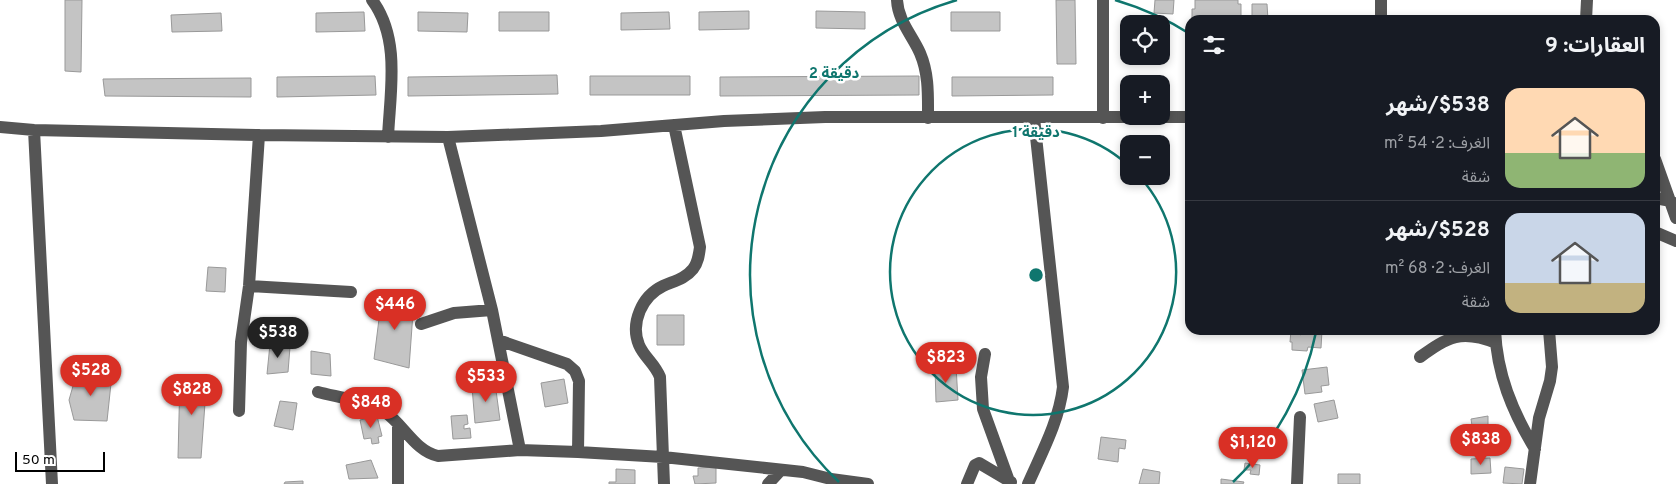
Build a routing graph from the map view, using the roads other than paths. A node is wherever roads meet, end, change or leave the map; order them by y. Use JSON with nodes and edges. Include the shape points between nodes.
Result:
{"nodes":[{"id":1,"x":372,"y":0,"type":"edge"},
{"id":2,"x":897,"y":0,"type":"edge"},
{"id":3,"x":1103,"y":0,"type":"edge"},
{"id":4,"x":1381,"y":0,"type":"edge"},
{"id":5,"x":1381,"y":15,"type":"edge"},
{"id":6,"x":928,"y":118,"type":"junction"},
{"id":7,"x":1034,"y":118,"type":"junction"},
{"id":8,"x":1103,"y":118,"type":"junction"},
{"id":9,"x":1185,"y":118,"type":"edge"},
{"id":10,"x":674,"y":125,"type":"junction"},
{"id":11,"x":0,"y":127,"type":"edge"},
{"id":12,"x":34,"y":130,"type":"junction"},
{"id":13,"x":259,"y":135,"type":"junction"},
{"id":14,"x":388,"y":137,"type":"junction"},
{"id":15,"x":448,"y":137,"type":"junction"},
{"id":16,"x":1660,"y":172,"type":"edge"},
{"id":17,"x":1660,"y":199,"type":"edge"},
{"id":18,"x":1671,"y":201,"type":"junction"},
{"id":19,"x":1676,"y":218,"type":"edge"},
{"id":20,"x":1660,"y":234,"type":"edge"},
{"id":21,"x":1676,"y":241,"type":"edge"},
{"id":22,"x":249,"y":286,"type":"junction"},
{"id":23,"x":350,"y":292,"type":"dead end"},
{"id":24,"x":492,"y":310,"type":"junction"},
{"id":25,"x":421,"y":324,"type":"dead end"},
{"id":26,"x":1495,"y":335,"type":"edge"},
{"id":27,"x":1549,"y":335,"type":"edge"},
{"id":28,"x":498,"y":340,"type":"junction"},
{"id":29,"x":1496,"y":343,"type":"junction"},
{"id":30,"x":985,"y":354,"type":"dead end"},
{"id":31,"x":1420,"y":357,"type":"dead end"},
{"id":32,"x":318,"y":392,"type":"dead end"},
{"id":33,"x":239,"y":411,"type":"dead end"},
{"id":34,"x":1300,"y":417,"type":"dead end"},
{"id":35,"x":398,"y":424,"type":"junction"},
{"id":36,"x":1535,"y":449,"type":"junction"},
{"id":37,"x":520,"y":450,"type":"junction"},
{"id":38,"x":578,"y":452,"type":"junction"},
{"id":39,"x":663,"y":458,"type":"junction"},
{"id":40,"x":781,"y":470,"type":"junction"},
{"id":41,"x":1011,"y":482,"type":"edge"},
{"id":42,"x":52,"y":484,"type":"edge"},
{"id":43,"x":398,"y":484,"type":"edge"},
{"id":44,"x":664,"y":484,"type":"edge"},
{"id":45,"x":768,"y":484,"type":"edge"},
{"id":46,"x":868,"y":484,"type":"edge"},
{"id":47,"x":967,"y":484,"type":"edge"},
{"id":48,"x":1028,"y":484,"type":"edge"},
{"id":49,"x":1297,"y":484,"type":"edge"},
{"id":50,"x":1530,"y":484,"type":"edge"}],
"edges":[{"from":1,"to":14,"type":"street","via":[[383,19],[391,48]]},
{"from":2,"to":6,"type":"street","via":[[903,22],[924,64]]},
{"from":3,"to":8,"type":"street"},
{"from":4,"to":5,"type":"street"},
{"from":6,"to":7,"type":"street"},
{"from":6,"to":10,"type":"street","via":[[808,118]]},
{"from":7,"to":8,"type":"street"},
{"from":7,"to":48,"type":"street","via":[[1063,387],[1056,419]]},
{"from":8,"to":9,"type":"street"},
{"from":10,"to":15,"type":"street"},
{"from":10,"to":39,"type":"street","via":[[700,248],[698,259],[685,277],[653,292],[645,300],[636,322],[639,345],[660,377]]},
{"from":11,"to":12,"type":"street"},
{"from":12,"to":13,"type":"street"},
{"from":12,"to":42,"type":"street"},
{"from":13,"to":14,"type":"street"},
{"from":13,"to":22,"type":"street"},
{"from":14,"to":15,"type":"street"},
{"from":15,"to":24,"type":"street"},
{"from":16,"to":18,"type":"street"},
{"from":17,"to":18,"type":"street"},
{"from":18,"to":19,"type":"street"},
{"from":20,"to":21,"type":"street"},
{"from":22,"to":23,"type":"street"},
{"from":22,"to":33,"type":"street","via":[[241,342]]},
{"from":24,"to":25,"type":"street","via":[[454,313]]},
{"from":24,"to":28,"type":"street"},
{"from":26,"to":29,"type":"street"},
{"from":27,"to":36,"type":"street","via":[[1552,367]]},
{"from":28,"to":37,"type":"street"},
{"from":28,"to":38,"type":"street","via":[[567,364],[575,371],[579,386]]},
{"from":29,"to":31,"type":"street","via":[[1478,337],[1450,338]]},
{"from":29,"to":36,"type":"street","via":[[1508,397]]},
{"from":30,"to":41,"type":"street","via":[[980,383],[983,409]]},
{"from":32,"to":35,"type":"street","via":[[377,408]]},
{"from":34,"to":49,"type":"street"},
{"from":35,"to":37,"type":"street","via":[[432,455]]},
{"from":35,"to":43,"type":"street"},
{"from":36,"to":50,"type":"street"},
{"from":37,"to":38,"type":"street"},
{"from":38,"to":39,"type":"street"},
{"from":39,"to":40,"type":"street"},
{"from":39,"to":44,"type":"street"},
{"from":40,"to":45,"type":"street"},
{"from":40,"to":46,"type":"street"},
{"from":41,"to":47,"type":"street","via":[[979,463]]}]}
